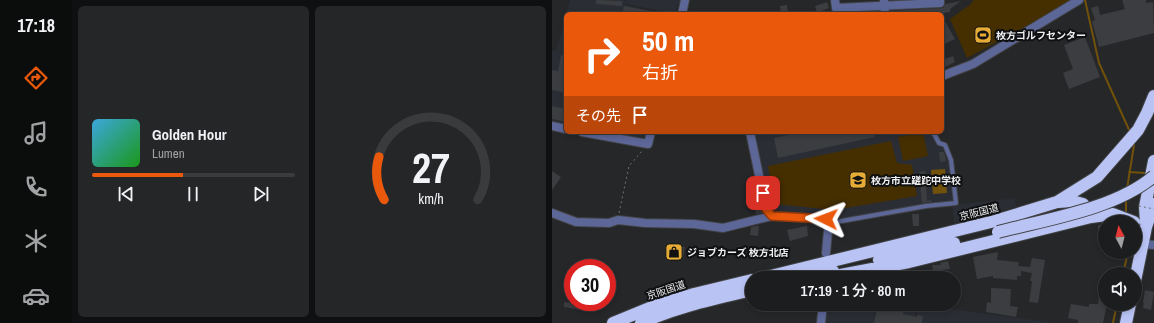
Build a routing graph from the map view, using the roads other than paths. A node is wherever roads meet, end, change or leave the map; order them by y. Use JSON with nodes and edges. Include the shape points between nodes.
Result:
{"nodes":[{"id":1,"x":685,"y":0,"type":"edge"},
{"id":2,"x":940,"y":0,"type":"edge"},
{"id":3,"x":1079,"y":0,"type":"edge"},
{"id":4,"x":885,"y":6,"type":"edge"},
{"id":5,"x":836,"y":7,"type":"edge"},
{"id":6,"x":682,"y":12,"type":"edge"},
{"id":7,"x":944,"y":74,"type":"edge"},
{"id":8,"x":1154,"y":96,"type":"edge"},
{"id":9,"x":552,"y":126,"type":"edge"},
{"id":10,"x":564,"y":129,"type":"edge"},
{"id":11,"x":593,"y":134,"type":"edge"},
{"id":12,"x":650,"y":134,"type":"edge"},
{"id":13,"x":750,"y":134,"type":"edge"},
{"id":14,"x":934,"y":134,"type":"edge"},
{"id":15,"x":1154,"y":161,"type":"edge"},
{"id":16,"x":1154,"y":176,"type":"edge"},
{"id":17,"x":1057,"y":202,"type":"junction"},
{"id":18,"x":1154,"y":204,"type":"edge"},
{"id":19,"x":552,"y":212,"type":"edge"},
{"id":20,"x":1106,"y":215,"type":"edge"},
{"id":21,"x":1116,"y":215,"type":"edge"},
{"id":22,"x":1139,"y":215,"type":"edge"},
{"id":23,"x":1141,"y":215,"type":"edge"},
{"id":24,"x":772,"y":216,"type":"junction"},
{"id":25,"x":1098,"y":216,"type":"edge"},
{"id":26,"x":1091,"y":217,"type":"junction"},
{"id":27,"x":831,"y":220,"type":"junction"},
{"id":28,"x":1142,"y":235,"type":"edge"},
{"id":29,"x":1148,"y":244,"type":"edge"},
{"id":30,"x":827,"y":257,"type":"junction"},
{"id":31,"x":1140,"y":267,"type":"edge"},
{"id":32,"x":784,"y":271,"type":"edge"},
{"id":33,"x":832,"y":271,"type":"edge"},
{"id":34,"x":863,"y":271,"type":"edge"},
{"id":35,"x":745,"y":282,"type":"edge"},
{"id":36,"x":745,"y":292,"type":"edge"},
{"id":37,"x":823,"y":311,"type":"edge"},
{"id":38,"x":1129,"y":311,"type":"edge"},
{"id":39,"x":613,"y":323,"type":"edge"},
{"id":40,"x":641,"y":323,"type":"edge"},
{"id":41,"x":822,"y":323,"type":"edge"},
{"id":42,"x":1126,"y":323,"type":"edge"}],
"edges":[{"from":1,"to":6,"type":"street"},
{"from":2,"to":4,"type":"street","via":[[940,3]]},
{"from":3,"to":7,"type":"street","via":[[974,64]]},
{"from":4,"to":5,"type":"street"},
{"from":8,"to":17,"type":"highway","name":"京阪国道","via":[[1138,130],[1097,177]]},
{"from":9,"to":10,"type":"street"},
{"from":11,"to":12,"type":"street","via":[[648,144]]},
{"from":13,"to":24,"type":"street","via":[[766,209]]},
{"from":14,"to":27,"type":"lane","via":[[939,143],[945,145],[952,160],[956,203],[836,222]]},
{"from":15,"to":22,"type":"highway","via":[[1145,207]]},
{"from":16,"to":33,"type":"highway","bridge":true,"via":[[1120,198],[1090,208]]},
{"from":17,"to":26,"type":"highway","via":[[1072,201],[1083,204]]},
{"from":17,"to":30,"type":"highway","name":"京阪国道","via":[[996,221]]},
{"from":18,"to":23,"type":"highway"},
{"from":19,"to":24,"type":"street","via":[[576,222],[609,223],[618,220],[723,228]]},
{"from":20,"to":21,"type":"highway"},
{"from":24,"to":27,"type":"street"},
{"from":25,"to":26,"type":"highway"},
{"from":26,"to":34,"type":"highway"},
{"from":27,"to":30,"type":"street"},
{"from":28,"to":29,"type":"highway"},
{"from":29,"to":31,"type":"highway"},
{"from":30,"to":32,"type":"highway","name":"京阪国道"},
{"from":35,"to":39,"type":"highway","name":"京阪国道","via":[[652,306]]},
{"from":36,"to":40,"type":"highway","via":[[696,303]]},
{"from":37,"to":41,"type":"street"},
{"from":38,"to":42,"type":"highway"}]}
